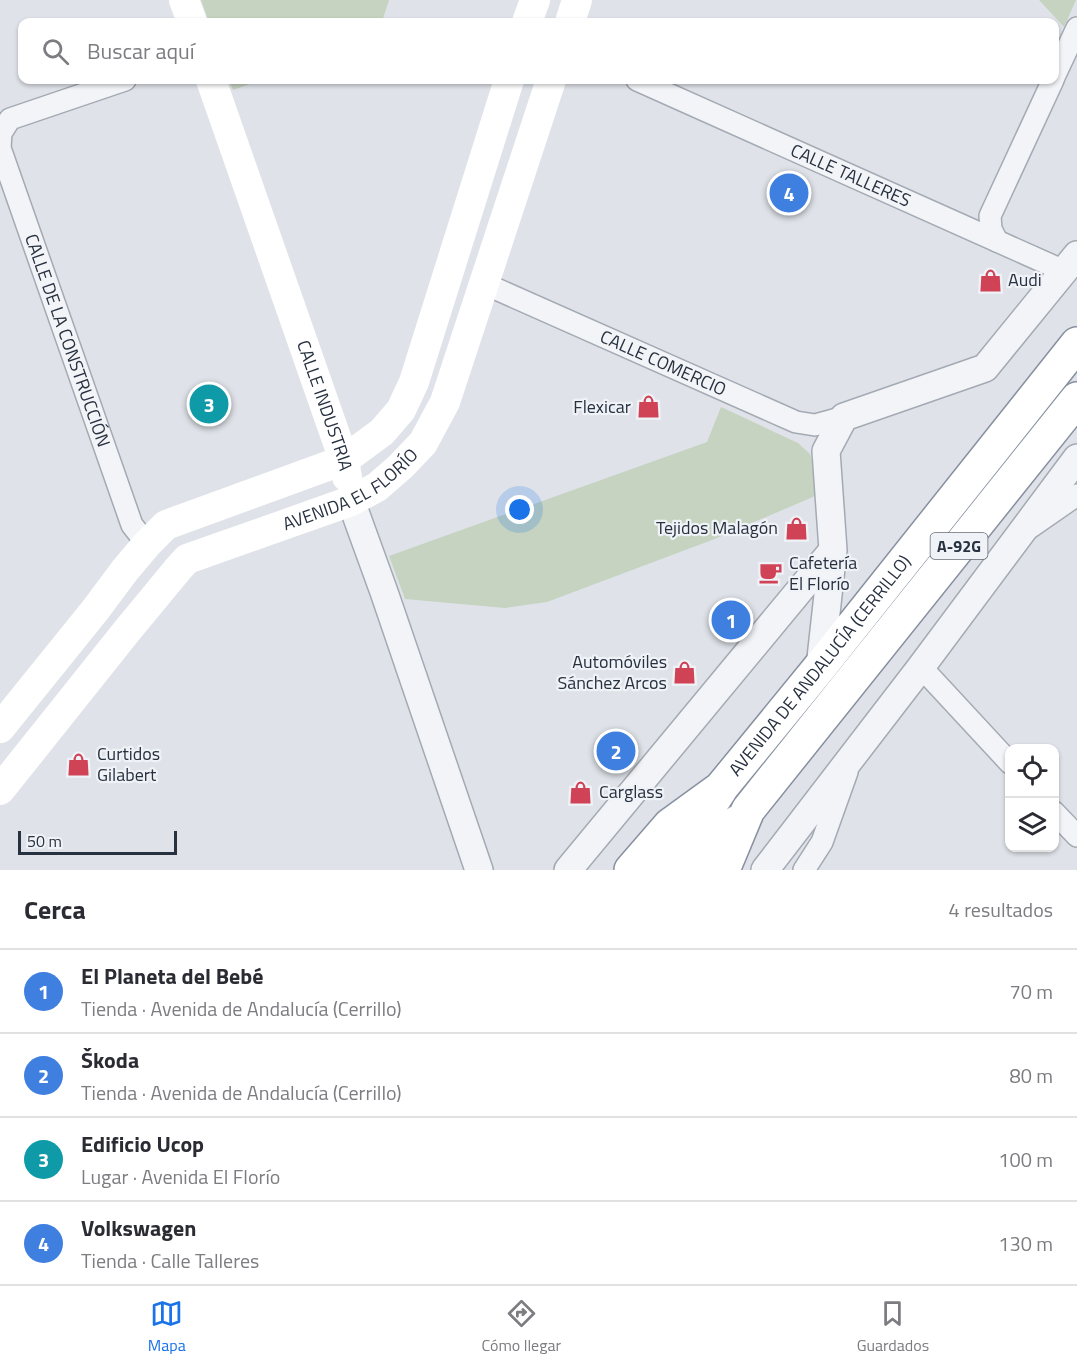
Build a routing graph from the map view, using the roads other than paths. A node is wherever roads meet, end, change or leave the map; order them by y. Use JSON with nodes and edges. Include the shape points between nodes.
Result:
{"nodes":[{"id":1,"x":184,"y":0,"type":"edge"},
{"id":2,"x":534,"y":0,"type":"edge"},
{"id":3,"x":577,"y":0,"type":"edge"},
{"id":4,"x":191,"y":18,"type":"edge"},
{"id":5,"x":528,"y":18,"type":"edge"},
{"id":6,"x":571,"y":18,"type":"edge"},
{"id":7,"x":1077,"y":28,"type":"edge"},
{"id":8,"x":1062,"y":71,"type":"edge"},
{"id":9,"x":113,"y":84,"type":"edge"},
{"id":10,"x":212,"y":84,"type":"edge"},
{"id":11,"x":508,"y":84,"type":"edge"},
{"id":12,"x":550,"y":84,"type":"edge"},
{"id":13,"x":646,"y":84,"type":"edge"},
{"id":14,"x":1056,"y":84,"type":"edge"},
{"id":15,"x":0,"y":133,"type":"edge"},
{"id":16,"x":997,"y":241,"type":"junction"},
{"id":17,"x":1071,"y":263,"type":"edge"},
{"id":18,"x":449,"y":269,"type":"junction"},
{"id":19,"x":485,"y":284,"type":"junction"},
{"id":20,"x":1077,"y":344,"type":"edge"},
{"id":21,"x":1077,"y":399,"type":"edge"},
{"id":22,"x":844,"y":417,"type":"junction"},
{"id":23,"x":1077,"y":459,"type":"edge"},
{"id":24,"x":344,"y":460,"type":"junction"},
{"id":25,"x":1077,"y":495,"type":"edge"},
{"id":26,"x":351,"y":501,"type":"junction"},
{"id":27,"x":1023,"y":533,"type":"junction"},
{"id":28,"x":147,"y":544,"type":"junction"},
{"id":29,"x":833,"y":550,"type":"junction"},
{"id":30,"x":178,"y":569,"type":"junction"},
{"id":31,"x":820,"y":667,"type":"junction"},
{"id":32,"x":921,"y":667,"type":"junction"},
{"id":33,"x":0,"y":728,"type":"edge"},
{"id":34,"x":853,"y":757,"type":"junction"},
{"id":35,"x":1005,"y":758,"type":"edge"},
{"id":36,"x":721,"y":788,"type":"junction"},
{"id":37,"x":0,"y":790,"type":"edge"},
{"id":38,"x":748,"y":810,"type":"junction"},
{"id":39,"x":1059,"y":817,"type":"edge"},
{"id":40,"x":1077,"y":836,"type":"edge"},
{"id":41,"x":479,"y":869,"type":"edge"},
{"id":42,"x":568,"y":870,"type":"edge"},
{"id":43,"x":631,"y":870,"type":"edge"},
{"id":44,"x":663,"y":870,"type":"edge"},
{"id":45,"x":700,"y":870,"type":"edge"},
{"id":46,"x":723,"y":870,"type":"edge"},
{"id":47,"x":765,"y":870,"type":"edge"},
{"id":48,"x":804,"y":870,"type":"edge"}],
"edges":[{"from":1,"to":4,"type":"main road"},
{"from":2,"to":5,"type":"main road"},
{"from":3,"to":6,"type":"main road"},
{"from":7,"to":8,"type":"street"},
{"from":9,"to":15,"type":"street","via":[[10,119]]},
{"from":10,"to":24,"type":"main road","name":"CALLE INDUSTRIA"},
{"from":11,"to":18,"type":"main road","name":"AVENIDA EL FLORÍO"},
{"from":12,"to":19,"type":"main road","name":"AVENIDA EL FLORÍO"},
{"from":13,"to":16,"type":"street","name":"CALLE TALLERES"},
{"from":14,"to":16,"type":"street","via":[[990,216]]},
{"from":15,"to":28,"type":"street","name":"CALLE DE LA CONSTRUCCIÓN","via":[[0,148],[132,525]]},
{"from":16,"to":17,"type":"street","name":"CALLE TALLERES"},
{"from":17,"to":22,"type":"street","via":[[985,368]]},
{"from":18,"to":19,"type":"main road"},
{"from":18,"to":24,"type":"main road","name":"AVENIDA EL FLORÍO","via":[[414,382],[401,410],[382,432]]},
{"from":19,"to":22,"type":"street","name":"CALLE COMERCIO","via":[[796,423],[815,425]]},
{"from":19,"to":26,"type":"main road","name":"AVENIDA EL FLORÍO","via":[[445,402],[423,442],[378,488]]},
{"from":20,"to":31,"type":"main road","name":"AVENIDA DE ANDALUCÍA (CERRILLO)","number":"A-92G"},
{"from":21,"to":38,"type":"main road","name":"AVENIDA DE ANDALUCÍA (CERRILLO)","number":"A-92G"},
{"from":22,"to":29,"type":"street","via":[[826,451]]},
{"from":23,"to":27,"type":"street"},
{"from":24,"to":26,"type":"main road","name":"CALLE INDUSTRIA"},
{"from":24,"to":28,"type":"main road","name":"AVENIDA EL FLORÍO","via":[[166,525]]},
{"from":25,"to":27,"type":"street"},
{"from":26,"to":30,"type":"main road","name":"AVENIDA EL FLORÍO","via":[[187,560]]},
{"from":26,"to":41,"type":"street","name":"CALLE INDUSTRIA"},
{"from":27,"to":32,"type":"street"},
{"from":28,"to":30,"type":"main road"},
{"from":28,"to":33,"type":"main road","name":"AVENIDA EL FLORÍO"},
{"from":29,"to":31,"type":"street"},
{"from":29,"to":42,"type":"street"},
{"from":30,"to":37,"type":"main road","name":"AVENIDA EL FLORÍO"},
{"from":31,"to":36,"type":"main road","name":"AVENIDA DE ANDALUCÍA (CERRILLO)","number":"A-92G"},
{"from":32,"to":34,"type":"street"},
{"from":32,"to":35,"type":"street"},
{"from":34,"to":47,"type":"street"},
{"from":34,"to":48,"type":"street","via":[[822,842]]},
{"from":36,"to":43,"type":"main road","name":"AVENIDA DE ANDALUCÍA (CERRILLO)","via":[[670,825]]},
{"from":36,"to":44,"type":"main road","name":"AVENIDA DE ANDALUCÍA (CERRILLO)","number":"A-92G"},
{"from":38,"to":45,"type":"main road","name":"AVENIDA DE ANDALUCÍA (CERRILLO)","number":"A-92G"},
{"from":38,"to":46,"type":"main road","name":"AVENIDA DE ANDALUCÍA (CERRILLO)"},
{"from":39,"to":40,"type":"street"}]}
